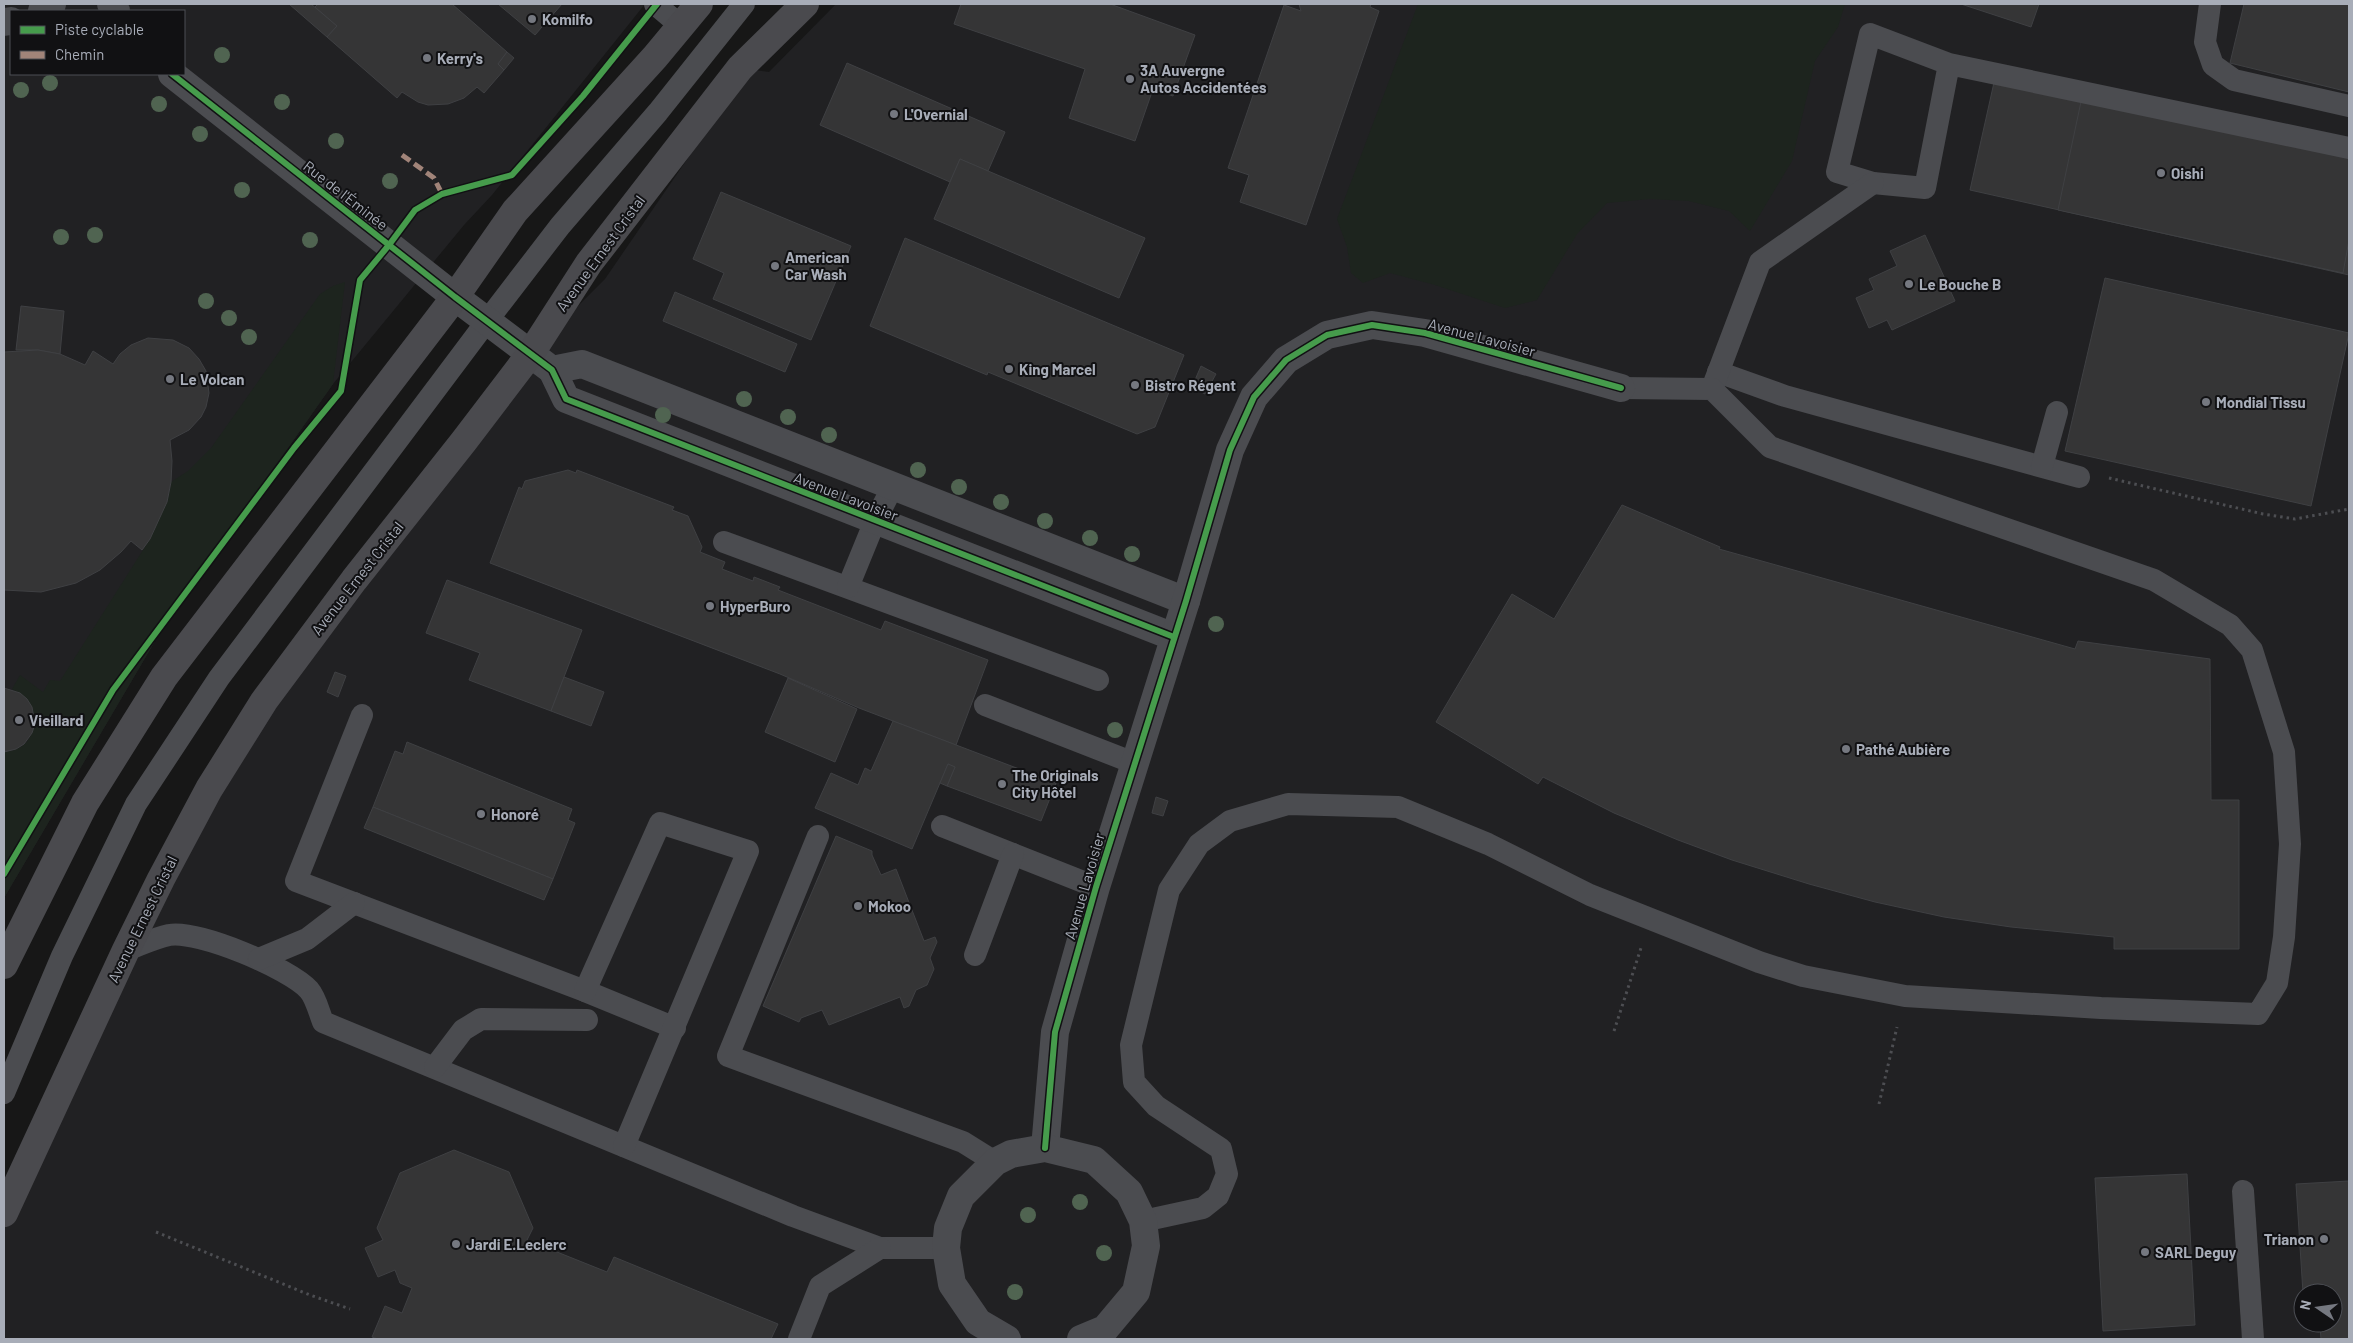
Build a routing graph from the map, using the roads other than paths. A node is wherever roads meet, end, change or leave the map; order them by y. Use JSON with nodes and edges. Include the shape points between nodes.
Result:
{"nodes":[{"id":1,"x":655,"y":4,"type":"edge"},
{"id":2,"x":699,"y":4,"type":"edge"},
{"id":3,"x":744,"y":4,"type":"edge"},
{"id":4,"x":805,"y":4,"type":"edge"},
{"id":5,"x":2210,"y":4,"type":"edge"},
{"id":6,"x":681,"y":26,"type":"junction"},
{"id":7,"x":1949,"y":64,"type":"junction"},
{"id":8,"x":173,"y":75,"type":"edge"},
{"id":9,"x":2349,"y":106,"type":"edge"},
{"id":10,"x":2349,"y":148,"type":"edge"},
{"id":11,"x":1873,"y":183,"type":"junction"},
{"id":12,"x":455,"y":297,"type":"junction"},
{"id":13,"x":487,"y":321,"type":"junction"},
{"id":14,"x":530,"y":353,"type":"junction"},
{"id":15,"x":552,"y":370,"type":"junction"},
{"id":16,"x":1715,"y":380,"type":"junction"},
{"id":17,"x":1620,"y":388,"type":"joint"},
{"id":18,"x":2057,"y":412,"type":"dead end"},
{"id":19,"x":2042,"y":466,"type":"junction"},
{"id":20,"x":2079,"y":476,"type":"road end"},
{"id":21,"x":893,"y":486,"type":"junction"},
{"id":22,"x":875,"y":521,"type":"junction"},
{"id":23,"x":724,"y":542,"type":"dead end"},
{"id":24,"x":848,"y":587,"type":"junction"},
{"id":25,"x":1186,"y":601,"type":"junction"},
{"id":26,"x":1174,"y":637,"type":"junction"},
{"id":27,"x":1098,"y":680,"type":"dead end"},
{"id":28,"x":986,"y":705,"type":"dead end"},
{"id":29,"x":362,"y":715,"type":"dead end"},
{"id":30,"x":1134,"y":763,"type":"junction"},
{"id":31,"x":942,"y":826,"type":"dead end"},
{"id":32,"x":818,"y":836,"type":"dead end"},
{"id":33,"x":1013,"y":854,"type":"junction"},
{"id":34,"x":1096,"y":887,"type":"junction"},
{"id":35,"x":354,"y":902,"type":"junction"},
{"id":36,"x":126,"y":950,"type":"junction"},
{"id":37,"x":975,"y":955,"type":"dead end"},
{"id":38,"x":259,"y":960,"type":"junction"},
{"id":39,"x":4,"y":965,"type":"edge"},
{"id":40,"x":585,"y":991,"type":"junction"},
{"id":41,"x":587,"y":1020,"type":"dead end"},
{"id":42,"x":675,"y":1028,"type":"junction"},
{"id":43,"x":434,"y":1067,"type":"junction"},
{"id":44,"x":4,"y":1093,"type":"edge"},
{"id":45,"x":624,"y":1146,"type":"junction"},
{"id":46,"x":1045,"y":1148,"type":"junction"},
{"id":47,"x":996,"y":1162,"type":"junction"},
{"id":48,"x":2243,"y":1191,"type":"dead end"},
{"id":49,"x":4,"y":1212,"type":"edge"},
{"id":50,"x":1143,"y":1221,"type":"junction"},
{"id":51,"x":880,"y":1248,"type":"junction"},
{"id":52,"x":946,"y":1248,"type":"junction"},
{"id":53,"x":1101,"y":1336,"type":"edge"},
{"id":54,"x":799,"y":1339,"type":"edge"},
{"id":55,"x":1008,"y":1339,"type":"edge"},
{"id":56,"x":2253,"y":1339,"type":"edge"}],
"edges":[{"from":1,"to":6,"type":"lane"},
{"from":2,"to":6,"type":"main road"},
{"from":3,"to":13,"type":"lane"},
{"from":4,"to":14,"type":"main road","name":"Avenue Ernest Cristal","via":[[740,68],[589,263]]},
{"from":5,"to":9,"type":"lane","via":[[2205,42],[2213,65],[2234,80]]},
{"from":6,"to":12,"type":"main road","via":[[515,211]]},
{"from":7,"to":10,"type":"lane"},
{"from":7,"to":11,"type":"lane","via":[[1925,188]]},
{"from":7,"to":11,"type":"lane","via":[[1870,34],[1837,172]]},
{"from":8,"to":12,"type":"street","name":"Rue de l'Éminée"},
{"from":11,"to":16,"type":"lane","via":[[1760,262]]},
{"from":12,"to":13,"type":"street","name":"Rue de l'Éminée"},
{"from":12,"to":39,"type":"main road","via":[[164,678],[85,803]]},
{"from":13,"to":14,"type":"street","name":"Rue de l'Éminée"},
{"from":13,"to":44,"type":"lane","via":[[219,678],[136,804],[62,956]]},
{"from":14,"to":15,"type":"street","name":"Avenue Lavoisier"},
{"from":14,"to":36,"type":"main road","name":"Avenue Ernest Cristal","via":[[264,701],[209,789]]},
{"from":15,"to":21,"type":"street","name":"Avenue Lavoisier","via":[[582,364]]},
{"from":15,"to":22,"type":"street","name":"Avenue Lavoisier","via":[[566,399]]},
{"from":16,"to":17,"type":"lane"},
{"from":16,"to":19,"type":"lane"},
{"from":16,"to":50,"type":"lane","via":[[1770,447],[2154,580],[2230,625],[2252,650],[2284,752],[2290,844],[2284,937],[2277,983],[2258,1014],[1905,996],[1803,976],[1759,962],[1590,895],[1488,844],[1398,807],[1288,804],[1230,821],[1199,844],[1168,890],[1131,1046],[1134,1082],[1156,1106],[1221,1149],[1227,1174],[1218,1196],[1203,1208]]},
{"from":17,"to":25,"type":"street","name":"Avenue Lavoisier","via":[[1425,333],[1372,325],[1327,334],[1286,360],[1254,397],[1230,450]]},
{"from":18,"to":19,"type":"lane"},
{"from":19,"to":20,"type":"lane"},
{"from":21,"to":22,"type":"lane"},
{"from":21,"to":25,"type":"street","name":"Avenue Lavoisier"},
{"from":22,"to":24,"type":"lane"},
{"from":22,"to":26,"type":"street","name":"Avenue Lavoisier"},
{"from":23,"to":24,"type":"lane"},
{"from":24,"to":27,"type":"lane"},
{"from":25,"to":26,"type":"street","name":"Avenue Lavoisier"},
{"from":26,"to":30,"type":"street","name":"Avenue Lavoisier"},
{"from":28,"to":30,"type":"lane"},
{"from":29,"to":35,"type":"lane","via":[[296,881]]},
{"from":30,"to":34,"type":"street","name":"Avenue Lavoisier"},
{"from":31,"to":33,"type":"lane"},
{"from":32,"to":47,"type":"lane","via":[[728,1056],[963,1142]]},
{"from":33,"to":34,"type":"lane"},
{"from":33,"to":37,"type":"lane"},
{"from":34,"to":46,"type":"street","name":"Avenue Lavoisier","via":[[1055,1032]]},
{"from":35,"to":38,"type":"lane","via":[[307,939]]},
{"from":35,"to":40,"type":"lane"},
{"from":36,"to":38,"type":"lane","via":[[170,935],[204,939]]},
{"from":36,"to":49,"type":"main road","name":"Avenue Ernest Cristal"},
{"from":38,"to":43,"type":"lane","via":[[290,975],[310,991],[323,1022]]},
{"from":40,"to":42,"type":"lane"},
{"from":40,"to":42,"type":"lane","via":[[660,823],[748,851]]},
{"from":41,"to":43,"type":"lane","via":[[481,1019],[463,1030]]},
{"from":42,"to":45,"type":"lane"},
{"from":43,"to":45,"type":"lane"},
{"from":45,"to":51,"type":"lane"},
{"from":46,"to":47,"type":"street","via":[[1011,1154]]},
{"from":46,"to":50,"type":"street","via":[[1094,1160],[1128,1192]]},
{"from":47,"to":52,"type":"street","via":[[961,1196],[948,1228]]},
{"from":48,"to":56,"type":"lane"},
{"from":50,"to":53,"type":"street","via":[[1146,1246],[1136,1292]]},
{"from":51,"to":52,"type":"lane"},
{"from":51,"to":54,"type":"lane","via":[[820,1286]]},
{"from":52,"to":55,"type":"street","via":[[952,1284],[978,1322]]}]}
